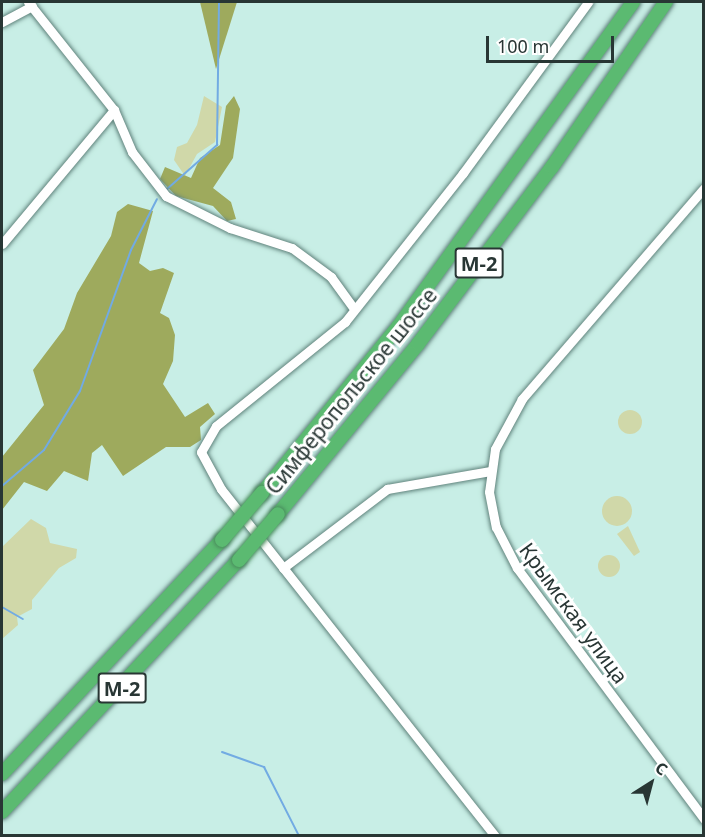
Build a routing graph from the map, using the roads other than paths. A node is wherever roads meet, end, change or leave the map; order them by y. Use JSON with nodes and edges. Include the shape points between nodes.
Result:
{"nodes":[{"id":1,"x":588,"y":2,"type":"edge"},
{"id":2,"x":633,"y":2,"type":"edge"},
{"id":3,"x":666,"y":2,"type":"edge"},
{"id":4,"x":30,"y":4,"type":"edge"},
{"id":5,"x":2,"y":22,"type":"edge"},
{"id":6,"x":114,"y":110,"type":"junction"},
{"id":7,"x":704,"y":188,"type":"edge"},
{"id":8,"x":2,"y":244,"type":"edge"},
{"id":9,"x":354,"y":309,"type":"junction"},
{"id":10,"x":490,"y":471,"type":"junction"},
{"id":11,"x":283,"y":568,"type":"junction"},
{"id":12,"x":2,"y":774,"type":"edge"},
{"id":13,"x":2,"y":812,"type":"edge"},
{"id":14,"x":704,"y":819,"type":"edge"},
{"id":15,"x":495,"y":836,"type":"edge"}],
"edges":[{"from":1,"to":9,"type":"street","via":[[463,173]]},
{"from":2,"to":12,"type":"highway","name":"Симферопольское шоссе","number":"М-2","bridge":true,"via":[[405,317],[262,493]]},
{"from":3,"to":13,"type":"highway","name":"Симферопольское шоссе","number":"М-2","bridge":true,"via":[[552,167],[418,344],[239,560]]},
{"from":4,"to":5,"type":"street"},
{"from":4,"to":6,"type":"street"},
{"from":6,"to":8,"type":"street"},
{"from":6,"to":9,"type":"street","via":[[132,152],[166,196],[230,228],[292,248],[331,277]]},
{"from":7,"to":10,"type":"street","name":"Крымская улица","via":[[522,399],[495,449]]},
{"from":9,"to":11,"type":"street","via":[[333,334],[264,384],[203,443],[203,464]]},
{"from":10,"to":11,"type":"street","via":[[387,489]]},
{"from":10,"to":14,"type":"street","name":"Крымская улица","via":[[492,511],[517,568]]},
{"from":11,"to":15,"type":"street"}]}
